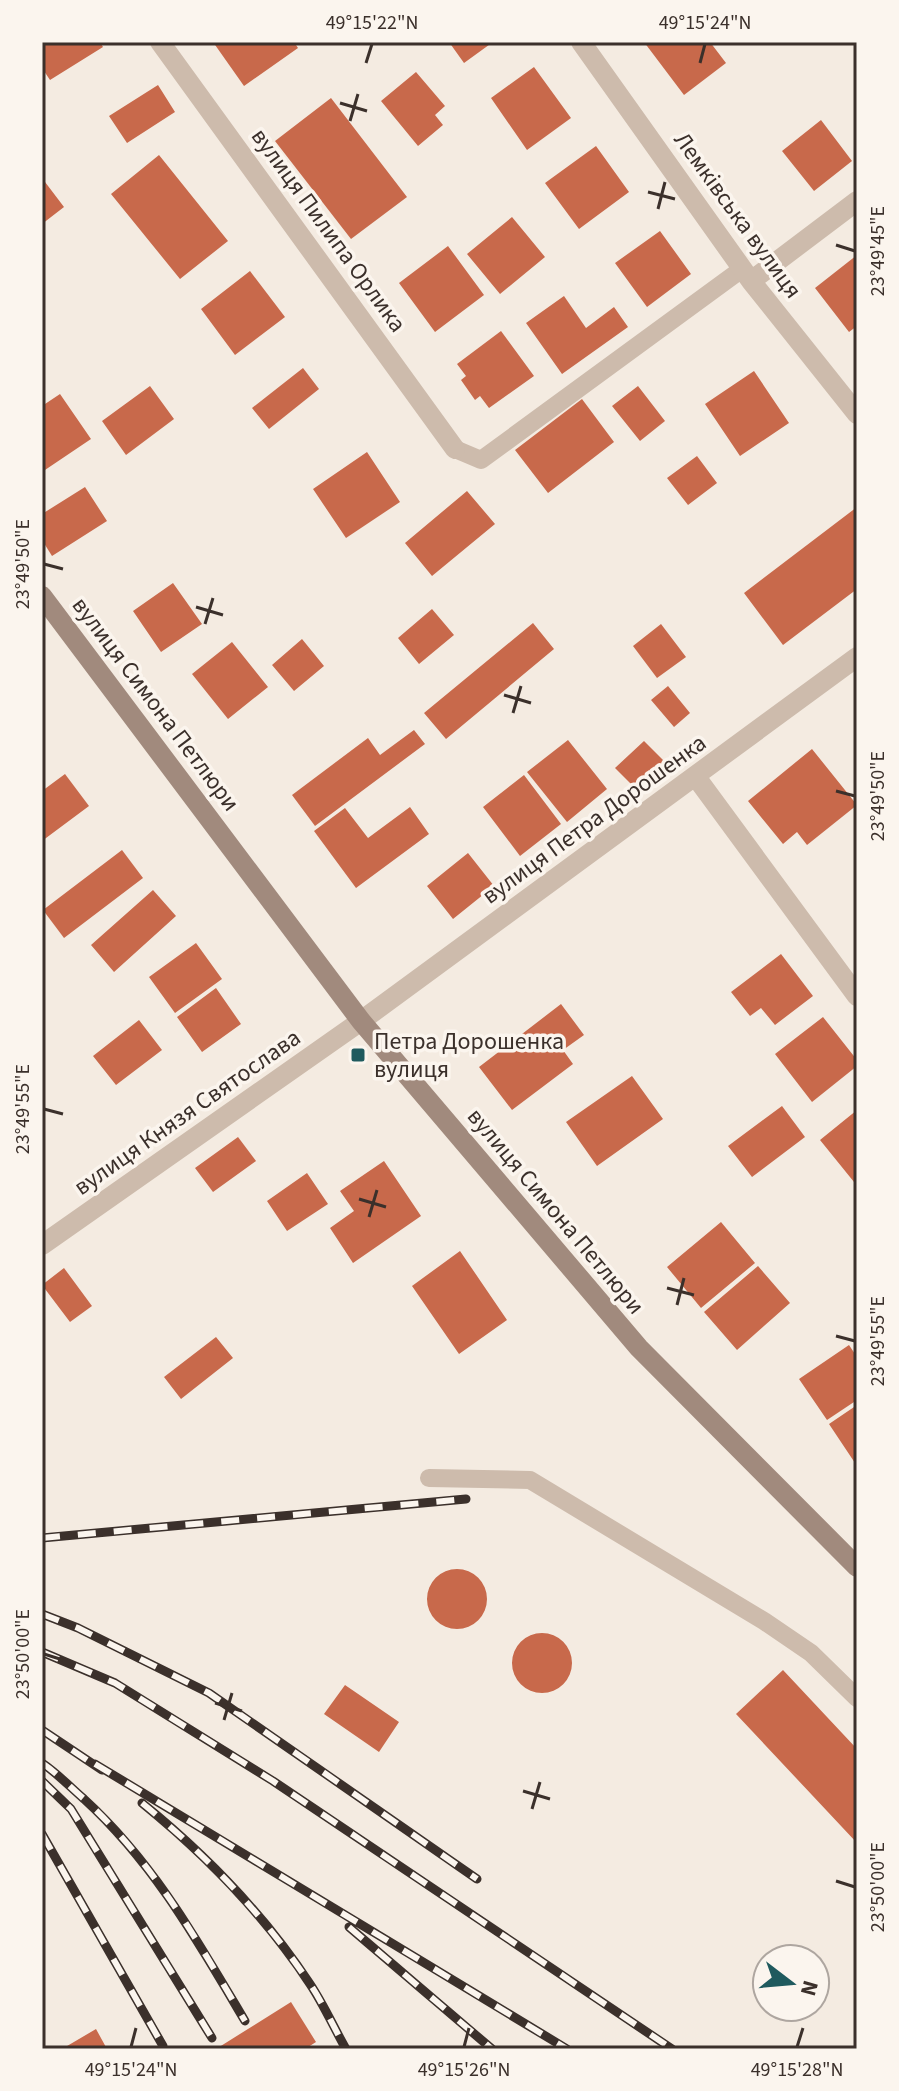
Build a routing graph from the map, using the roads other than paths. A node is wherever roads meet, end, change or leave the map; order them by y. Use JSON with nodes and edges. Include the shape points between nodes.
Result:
{"nodes":[{"id":1,"x":160,"y":42,"type":"edge"},
{"id":2,"x":581,"y":42,"type":"edge"},
{"id":3,"x":857,"y":201,"type":"edge"},
{"id":4,"x":746,"y":275,"type":"junction"},
{"id":5,"x":857,"y":414,"type":"edge"},
{"id":6,"x":455,"y":449,"type":"joint"},
{"id":7,"x":42,"y":596,"type":"edge"},
{"id":8,"x":857,"y":657,"type":"edge"},
{"id":9,"x":696,"y":777,"type":"junction"},
{"id":10,"x":857,"y":996,"type":"edge"},
{"id":11,"x":361,"y":1021,"type":"junction"},
{"id":12,"x":42,"y":1245,"type":"edge"},
{"id":13,"x":429,"y":1478,"type":"dead end"},
{"id":14,"x":857,"y":1567,"type":"edge"},
{"id":15,"x":857,"y":1698,"type":"edge"}],
"edges":[{"from":1,"to":6,"type":"street","name":"вулиця Пилипа Орлика"},
{"from":2,"to":4,"type":"street","name":"Лемківська вулиця"},
{"from":3,"to":4,"type":"street"},
{"from":4,"to":5,"type":"street","name":"Лемківська вулиця"},
{"from":4,"to":6,"type":"lane","via":[[481,460]]},
{"from":7,"to":11,"type":"main road","name":"вулиця Симона Петлюри"},
{"from":8,"to":9,"type":"street","name":"вулиця Петра Дорошенка"},
{"from":9,"to":10,"type":"street"},
{"from":9,"to":11,"type":"street","name":"вулиця Петра Дорошенка"},
{"from":11,"to":12,"type":"street","name":"вулиця Князя Святослава"},
{"from":11,"to":14,"type":"main road","name":"вулиця Симона Петлюри","via":[[639,1348]]},
{"from":13,"to":15,"type":"lane","via":[[530,1480],[764,1621],[811,1653]]}]}
